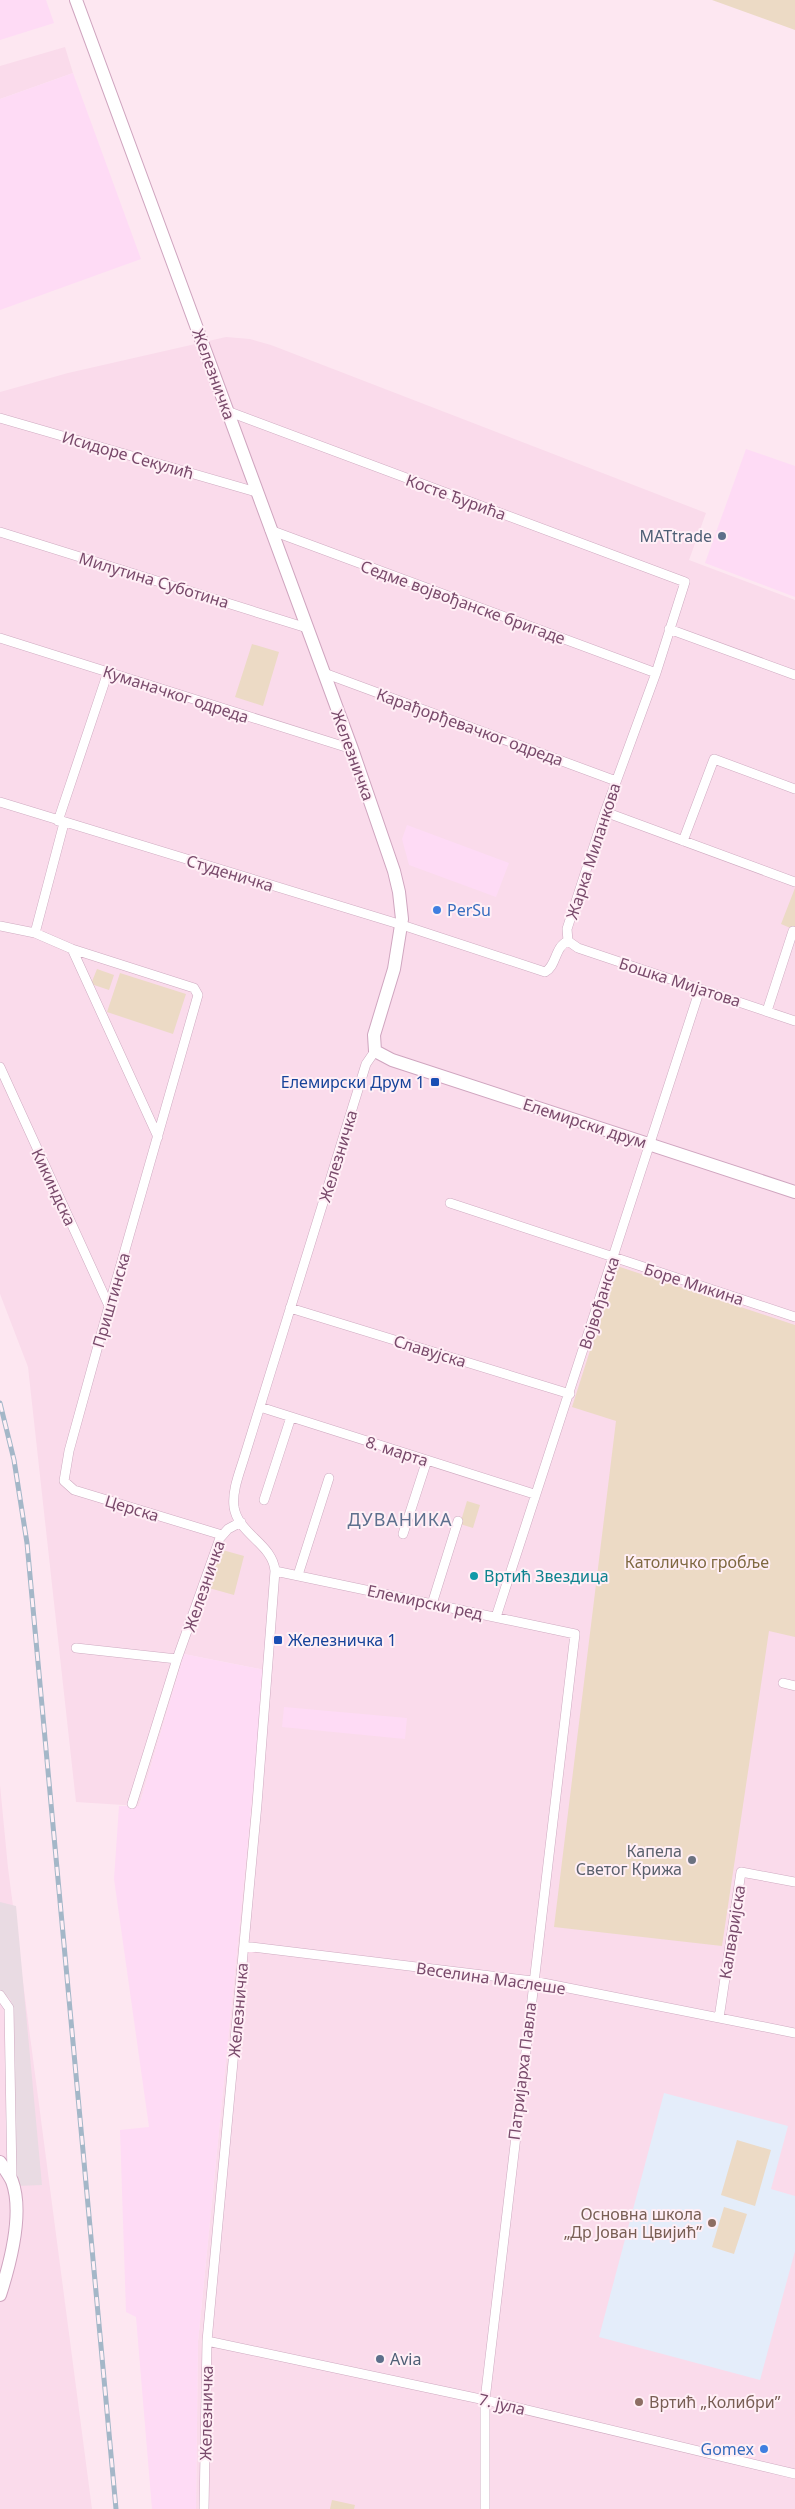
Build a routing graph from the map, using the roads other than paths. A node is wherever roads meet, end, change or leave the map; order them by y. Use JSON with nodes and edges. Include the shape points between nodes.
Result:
{"nodes":[{"id":1,"x":76,"y":0,"type":"edge"},
{"id":2,"x":227,"y":411,"type":"junction"},
{"id":3,"x":0,"y":418,"type":"edge"},
{"id":4,"x":256,"y":492,"type":"junction"},
{"id":5,"x":270,"y":530,"type":"junction"},
{"id":6,"x":0,"y":532,"type":"edge"},
{"id":7,"x":685,"y":582,"type":"joint"},
{"id":8,"x":307,"y":628,"type":"junction"},
{"id":9,"x":669,"y":629,"type":"junction"},
{"id":10,"x":0,"y":638,"type":"edge"},
{"id":11,"x":108,"y":672,"type":"junction"},
{"id":12,"x":324,"y":673,"type":"junction"},
{"id":13,"x":656,"y":673,"type":"junction"},
{"id":14,"x":795,"y":675,"type":"edge"},
{"id":15,"x":352,"y":749,"type":"junction"},
{"id":16,"x":616,"y":781,"type":"junction"},
{"id":17,"x":795,"y":789,"type":"edge"},
{"id":18,"x":0,"y":802,"type":"edge"},
{"id":19,"x":605,"y":812,"type":"junction"},
{"id":20,"x":61,"y":822,"type":"junction"},
{"id":21,"x":683,"y":841,"type":"junction"},
{"id":22,"x":795,"y":882,"type":"edge"},
{"id":23,"x":402,"y":925,"type":"junction"},
{"id":24,"x":0,"y":926,"type":"edge"},
{"id":25,"x":793,"y":931,"type":"dead end"},
{"id":26,"x":35,"y":933,"type":"junction"},
{"id":27,"x":568,"y":941,"type":"junction"},
{"id":28,"x":72,"y":949,"type":"junction"},
{"id":29,"x":700,"y":989,"type":"junction"},
{"id":30,"x":767,"y":1011,"type":"junction"},
{"id":31,"x":795,"y":1021,"type":"edge"},
{"id":32,"x":375,"y":1051,"type":"junction"},
{"id":33,"x":0,"y":1067,"type":"edge"},
{"id":34,"x":158,"y":1137,"type":"junction"},
{"id":35,"x":650,"y":1144,"type":"junction"},
{"id":36,"x":795,"y":1192,"type":"edge"},
{"id":37,"x":450,"y":1203,"type":"dead end"},
{"id":38,"x":614,"y":1257,"type":"junction"},
{"id":39,"x":109,"y":1306,"type":"junction"},
{"id":40,"x":290,"y":1308,"type":"junction"},
{"id":41,"x":795,"y":1317,"type":"edge"},
{"id":42,"x":570,"y":1394,"type":"junction"},
{"id":43,"x":260,"y":1407,"type":"junction"},
{"id":44,"x":291,"y":1417,"type":"junction"},
{"id":45,"x":426,"y":1460,"type":"junction"},
{"id":46,"x":66,"y":1463,"type":"joint"},
{"id":47,"x":329,"y":1478,"type":"dead end"},
{"id":48,"x":534,"y":1494,"type":"junction"},
{"id":49,"x":264,"y":1500,"type":"dead end"},
{"id":50,"x":458,"y":1521,"type":"dead end"},
{"id":51,"x":241,"y":1522,"type":"junction"},
{"id":52,"x":403,"y":1534,"type":"dead end"},
{"id":53,"x":222,"y":1535,"type":"junction"},
{"id":54,"x":274,"y":1571,"type":"junction"},
{"id":55,"x":298,"y":1575,"type":"junction"},
{"id":56,"x":432,"y":1604,"type":"junction"},
{"id":57,"x":496,"y":1617,"type":"junction"},
{"id":58,"x":575,"y":1634,"type":"joint"},
{"id":59,"x":76,"y":1648,"type":"dead end"},
{"id":60,"x":178,"y":1659,"type":"junction"},
{"id":61,"x":783,"y":1683,"type":"dead end"},
{"id":62,"x":795,"y":1686,"type":"edge"},
{"id":63,"x":132,"y":1804,"type":"dead end"},
{"id":64,"x":795,"y":1882,"type":"edge"},
{"id":65,"x":244,"y":1946,"type":"junction"},
{"id":66,"x":532,"y":1981,"type":"junction"},
{"id":67,"x":0,"y":1996,"type":"edge"},
{"id":68,"x":719,"y":2018,"type":"junction"},
{"id":69,"x":795,"y":2033,"type":"edge"},
{"id":70,"x":0,"y":2162,"type":"edge"},
{"id":71,"x":12,"y":2182,"type":"junction"},
{"id":72,"x":0,"y":2295,"type":"edge"},
{"id":73,"x":207,"y":2341,"type":"junction"},
{"id":74,"x":485,"y":2400,"type":"junction"},
{"id":75,"x":795,"y":2474,"type":"edge"},
{"id":76,"x":204,"y":2509,"type":"edge"},
{"id":77,"x":484,"y":2509,"type":"edge"}],
"edges":[{"from":1,"to":2,"type":"street","name":"Железничка"},
{"from":2,"to":4,"type":"street","name":"Железничка"},
{"from":2,"to":7,"type":"street","name":"Косте Ђурића"},
{"from":3,"to":4,"type":"street","name":"Исидоре Секулић"},
{"from":4,"to":5,"type":"street","name":"Железничка"},
{"from":5,"to":8,"type":"street","name":"Железничка"},
{"from":5,"to":13,"type":"street","name":"Седме војвођанске бригаде"},
{"from":6,"to":8,"type":"street","name":"Милутина Суботина"},
{"from":7,"to":9,"type":"street","name":"Жарка Миланкова"},
{"from":8,"to":12,"type":"street","name":"Железничка"},
{"from":9,"to":13,"type":"street","name":"Жарка Миланкова"},
{"from":9,"to":14,"type":"street"},
{"from":10,"to":11,"type":"street","name":"Куманачког одреда"},
{"from":11,"to":15,"type":"street","name":"Куманачког одреда"},
{"from":11,"to":20,"type":"street"},
{"from":12,"to":15,"type":"street","name":"Железничка"},
{"from":12,"to":16,"type":"street","name":"Карађорђевачког одреда"},
{"from":13,"to":16,"type":"street","name":"Жарка Миланкова"},
{"from":15,"to":23,"type":"street","name":"Железничка","via":[[394,871]]},
{"from":16,"to":19,"type":"street","name":"Жарка Миланкова"},
{"from":17,"to":21,"type":"street","via":[[714,759]]},
{"from":18,"to":20,"type":"street","name":"Студеничка"},
{"from":19,"to":21,"type":"street"},
{"from":19,"to":27,"type":"street","name":"Жарка Миланкова","via":[[567,929]]},
{"from":20,"to":23,"type":"street","name":"Студеничка"},
{"from":20,"to":26,"type":"street"},
{"from":21,"to":22,"type":"street"},
{"from":23,"to":27,"type":"street","name":"Жарка Миланкова","via":[[544,972],[550,968],[561,945]]},
{"from":23,"to":32,"type":"street","name":"Железничка","via":[[394,969],[374,1035]]},
{"from":24,"to":26,"type":"street"},
{"from":25,"to":30,"type":"street"},
{"from":26,"to":28,"type":"street","name":"Приштинска"},
{"from":27,"to":29,"type":"street","name":"Бошка Мијатова","via":[[578,948]]},
{"from":28,"to":34,"type":"street"},
{"from":28,"to":34,"type":"street","name":"Приштинска","via":[[197,991],[198,1000]]},
{"from":29,"to":30,"type":"street","name":"Бошка Мијатова"},
{"from":29,"to":35,"type":"street","name":"Војвођанска"},
{"from":30,"to":31,"type":"street","name":"Бошка Мијатова"},
{"from":32,"to":35,"type":"street","name":"Елемирски друм","via":[[392,1060]]},
{"from":32,"to":40,"type":"street","name":"Железничка","via":[[366,1064]]},
{"from":33,"to":39,"type":"street","name":"Кикиндска"},
{"from":34,"to":39,"type":"street","name":"Приштинска"},
{"from":35,"to":36,"type":"street","name":"Елемирски друм"},
{"from":35,"to":38,"type":"street","name":"Војвођанска"},
{"from":37,"to":38,"type":"street","name":"Боре Микина"},
{"from":38,"to":41,"type":"street","name":"Боре Микина"},
{"from":38,"to":42,"type":"street","name":"Војвођанска"},
{"from":39,"to":46,"type":"street","name":"Приштинска"},
{"from":40,"to":42,"type":"street","name":"Славујска"},
{"from":40,"to":43,"type":"street","name":"Железничка"},
{"from":42,"to":48,"type":"street","name":"Војвођанска"},
{"from":43,"to":44,"type":"street","name":"8. марта"},
{"from":43,"to":51,"type":"street","name":"Железничка","via":[[235,1491],[234,1507]]},
{"from":44,"to":45,"type":"street","name":"8. марта"},
{"from":44,"to":49,"type":"street"},
{"from":45,"to":48,"type":"street","name":"8. марта"},
{"from":45,"to":52,"type":"street"},
{"from":46,"to":53,"type":"street","name":"Церска","via":[[64,1481],[74,1490]]},
{"from":47,"to":55,"type":"street"},
{"from":48,"to":57,"type":"street","name":"Војвођанска"},
{"from":50,"to":56,"type":"street"},
{"from":51,"to":53,"type":"street","name":"Железничка"},
{"from":51,"to":54,"type":"street","name":"Железничка","via":[[269,1554]]},
{"from":53,"to":60,"type":"street","name":"Железничка"},
{"from":54,"to":55,"type":"street","name":"Елемирски ред"},
{"from":54,"to":65,"type":"street","name":"Железничка"},
{"from":55,"to":56,"type":"street","name":"Елемирски ред"},
{"from":56,"to":57,"type":"street","name":"Елемирски ред"},
{"from":57,"to":58,"type":"street","name":"Елемирски ред"},
{"from":58,"to":66,"type":"street","name":"Патријарха Павла"},
{"from":59,"to":60,"type":"street"},
{"from":60,"to":63,"type":"street","name":"Железничка"},
{"from":61,"to":62,"type":"street"},
{"from":64,"to":68,"type":"street","name":"Калваријска","via":[[741,1872]]},
{"from":65,"to":66,"type":"street","name":"Веселина Маслеше"},
{"from":65,"to":73,"type":"street","name":"Железничка"},
{"from":66,"to":68,"type":"street","name":"Веселина Маслеше"},
{"from":66,"to":74,"type":"street","name":"Патријарха Павла"},
{"from":67,"to":71,"type":"street","via":[[9,2008]]},
{"from":68,"to":69,"type":"street","name":"Веселина Маслеше"},
{"from":70,"to":71,"type":"street"},
{"from":71,"to":72,"type":"street","via":[[14,2246]]},
{"from":73,"to":74,"type":"street","name":"7. јула"},
{"from":73,"to":76,"type":"street","name":"Железничка"},
{"from":74,"to":75,"type":"street","name":"7. јула"},
{"from":74,"to":77,"type":"street","name":"Патријарха Павла"}]}
